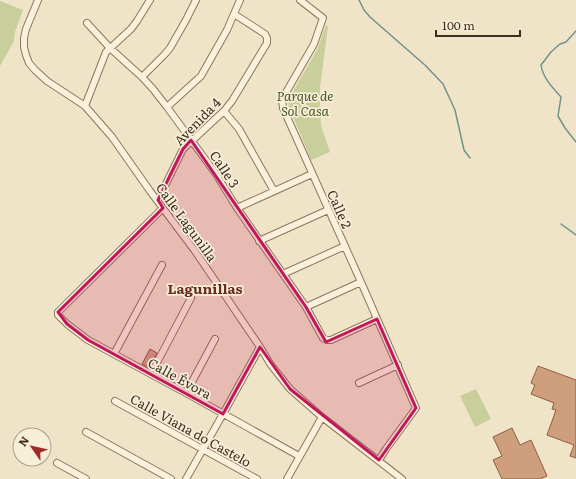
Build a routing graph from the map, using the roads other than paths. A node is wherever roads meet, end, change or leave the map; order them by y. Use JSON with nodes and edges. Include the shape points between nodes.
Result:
{"nodes":[{"id":1,"x":38,"y":0,"type":"edge"},
{"id":2,"x":150,"y":0,"type":"edge"},
{"id":3,"x":196,"y":0,"type":"edge"},
{"id":4,"x":240,"y":0,"type":"edge"},
{"id":5,"x":300,"y":0,"type":"edge"},
{"id":6,"x":234,"y":14,"type":"junction"},
{"id":7,"x":87,"y":23,"type":"dead end"},
{"id":8,"x":110,"y":48,"type":"junction"},
{"id":9,"x":142,"y":77,"type":"junction"},
{"id":10,"x":85,"y":106,"type":"junction"},
{"id":11,"x":167,"y":107,"type":"junction"},
{"id":12,"x":224,"y":112,"type":"junction"},
{"id":13,"x":191,"y":140,"type":"junction"},
{"id":14,"x":312,"y":174,"type":"junction"},
{"id":15,"x":274,"y":191,"type":"junction"},
{"id":16,"x":158,"y":200,"type":"junction"},
{"id":17,"x":163,"y":208,"type":"junction"},
{"id":18,"x":237,"y":208,"type":"junction"},
{"id":19,"x":328,"y":210,"type":"junction"},
{"id":20,"x":259,"y":241,"type":"junction"},
{"id":21,"x":345,"y":246,"type":"junction"},
{"id":22,"x":162,"y":265,"type":"dead end"},
{"id":23,"x":282,"y":274,"type":"junction"},
{"id":24,"x":361,"y":282,"type":"junction"},
{"id":25,"x":191,"y":298,"type":"dead end"},
{"id":26,"x":306,"y":307,"type":"junction"},
{"id":27,"x":377,"y":319,"type":"junction"},
{"id":28,"x":215,"y":339,"type":"dead end"},
{"id":29,"x":260,"y":347,"type":"junction"},
{"id":30,"x":114,"y":354,"type":"junction"},
{"id":31,"x":398,"y":365,"type":"junction"},
{"id":32,"x":151,"y":374,"type":"junction"},
{"id":33,"x":359,"y":383,"type":"dead end"},
{"id":34,"x":186,"y":393,"type":"junction"},
{"id":35,"x":115,"y":401,"type":"dead end"},
{"id":36,"x":223,"y":414,"type":"junction"},
{"id":37,"x":322,"y":417,"type":"junction"},
{"id":38,"x":86,"y":432,"type":"dead end"},
{"id":39,"x":202,"y":450,"type":"junction"},
{"id":40,"x":299,"y":456,"type":"junction"},
{"id":41,"x":379,"y":460,"type":"junction"},
{"id":42,"x":57,"y":463,"type":"dead end"},
{"id":43,"x":86,"y":479,"type":"edge"},
{"id":44,"x":171,"y":479,"type":"edge"},
{"id":45,"x":186,"y":479,"type":"edge"},
{"id":46,"x":257,"y":479,"type":"edge"},
{"id":47,"x":287,"y":479,"type":"edge"},
{"id":48,"x":402,"y":479,"type":"edge"}],
"edges":[{"from":1,"to":10,"type":"street","name":"Calle Lagunilla","via":[[24,38],[29,62],[40,75]]},
{"from":2,"to":8,"type":"street","via":[[137,21]]},
{"from":3,"to":9,"type":"street","via":[[170,48]]},
{"from":4,"to":6,"type":"street"},
{"from":5,"to":14,"type":"street","name":"Calle 2","via":[[323,18],[314,44],[282,104]]},
{"from":6,"to":11,"type":"street","via":[[201,76]]},
{"from":6,"to":12,"type":"street","name":"Avenida 4","via":[[265,34],[267,43]]},
{"from":7,"to":8,"type":"street","name":"Calle 3"},
{"from":8,"to":9,"type":"street","name":"Calle 3"},
{"from":8,"to":10,"type":"street","via":[[106,52]]},
{"from":9,"to":11,"type":"street","name":"Calle 3"},
{"from":10,"to":16,"type":"street","name":"Calle Lagunilla","via":[[112,137]]},
{"from":11,"to":13,"type":"street","name":"Calle 3"},
{"from":12,"to":13,"type":"street","name":"Avenida 4"},
{"from":12,"to":15,"type":"street","via":[[239,130]]},
{"from":13,"to":16,"type":"street","name":"Avenida 4","via":[[183,149]]},
{"from":13,"to":18,"type":"street","name":"Calle 3"},
{"from":14,"to":15,"type":"street"},
{"from":14,"to":19,"type":"street","name":"Calle 2"},
{"from":15,"to":18,"type":"street"},
{"from":16,"to":17,"type":"street","name":"Calle Lagunilla"},
{"from":17,"to":29,"type":"street","name":"Calle Lagunilla"},
{"from":17,"to":30,"type":"street","name":"Calle Évora","via":[[58,312],[58,315],[77,333]]},
{"from":18,"to":20,"type":"street","name":"Calle 3"},
{"from":19,"to":20,"type":"street"},
{"from":19,"to":21,"type":"street","name":"Calle 2"},
{"from":20,"to":23,"type":"street","name":"Calle 3"},
{"from":21,"to":23,"type":"street"},
{"from":21,"to":24,"type":"street","name":"Calle 2"},
{"from":22,"to":30,"type":"street"},
{"from":23,"to":26,"type":"street","name":"Calle 3"},
{"from":24,"to":26,"type":"street"},
{"from":24,"to":27,"type":"street","name":"Calle 2"},
{"from":25,"to":32,"type":"street"},
{"from":26,"to":27,"type":"street","name":"Calle 3","via":[[327,340]]},
{"from":27,"to":31,"type":"street","name":"Calle 2"},
{"from":28,"to":34,"type":"street"},
{"from":29,"to":36,"type":"street"},
{"from":29,"to":37,"type":"street","name":"Calle Lagunilla","via":[[290,389]]},
{"from":30,"to":32,"type":"street","name":"Calle Évora"},
{"from":31,"to":33,"type":"street"},
{"from":31,"to":41,"type":"street","name":"Calle 2","via":[[416,408]]},
{"from":32,"to":34,"type":"street","name":"Calle Évora"},
{"from":34,"to":36,"type":"street","name":"Calle Évora"},
{"from":35,"to":39,"type":"street","name":"Calle Viana do Castelo"},
{"from":36,"to":39,"type":"street"},
{"from":36,"to":40,"type":"street","name":"Calle Évora"},
{"from":37,"to":40,"type":"street"},
{"from":37,"to":41,"type":"street","name":"Calle Lagunilla"},
{"from":38,"to":44,"type":"street"},
{"from":39,"to":45,"type":"street"},
{"from":39,"to":46,"type":"street","name":"Calle Viana do Castelo"},
{"from":40,"to":47,"type":"street"},
{"from":41,"to":48,"type":"street","name":"Calle Lagunilla"},
{"from":42,"to":43,"type":"street"}]}
